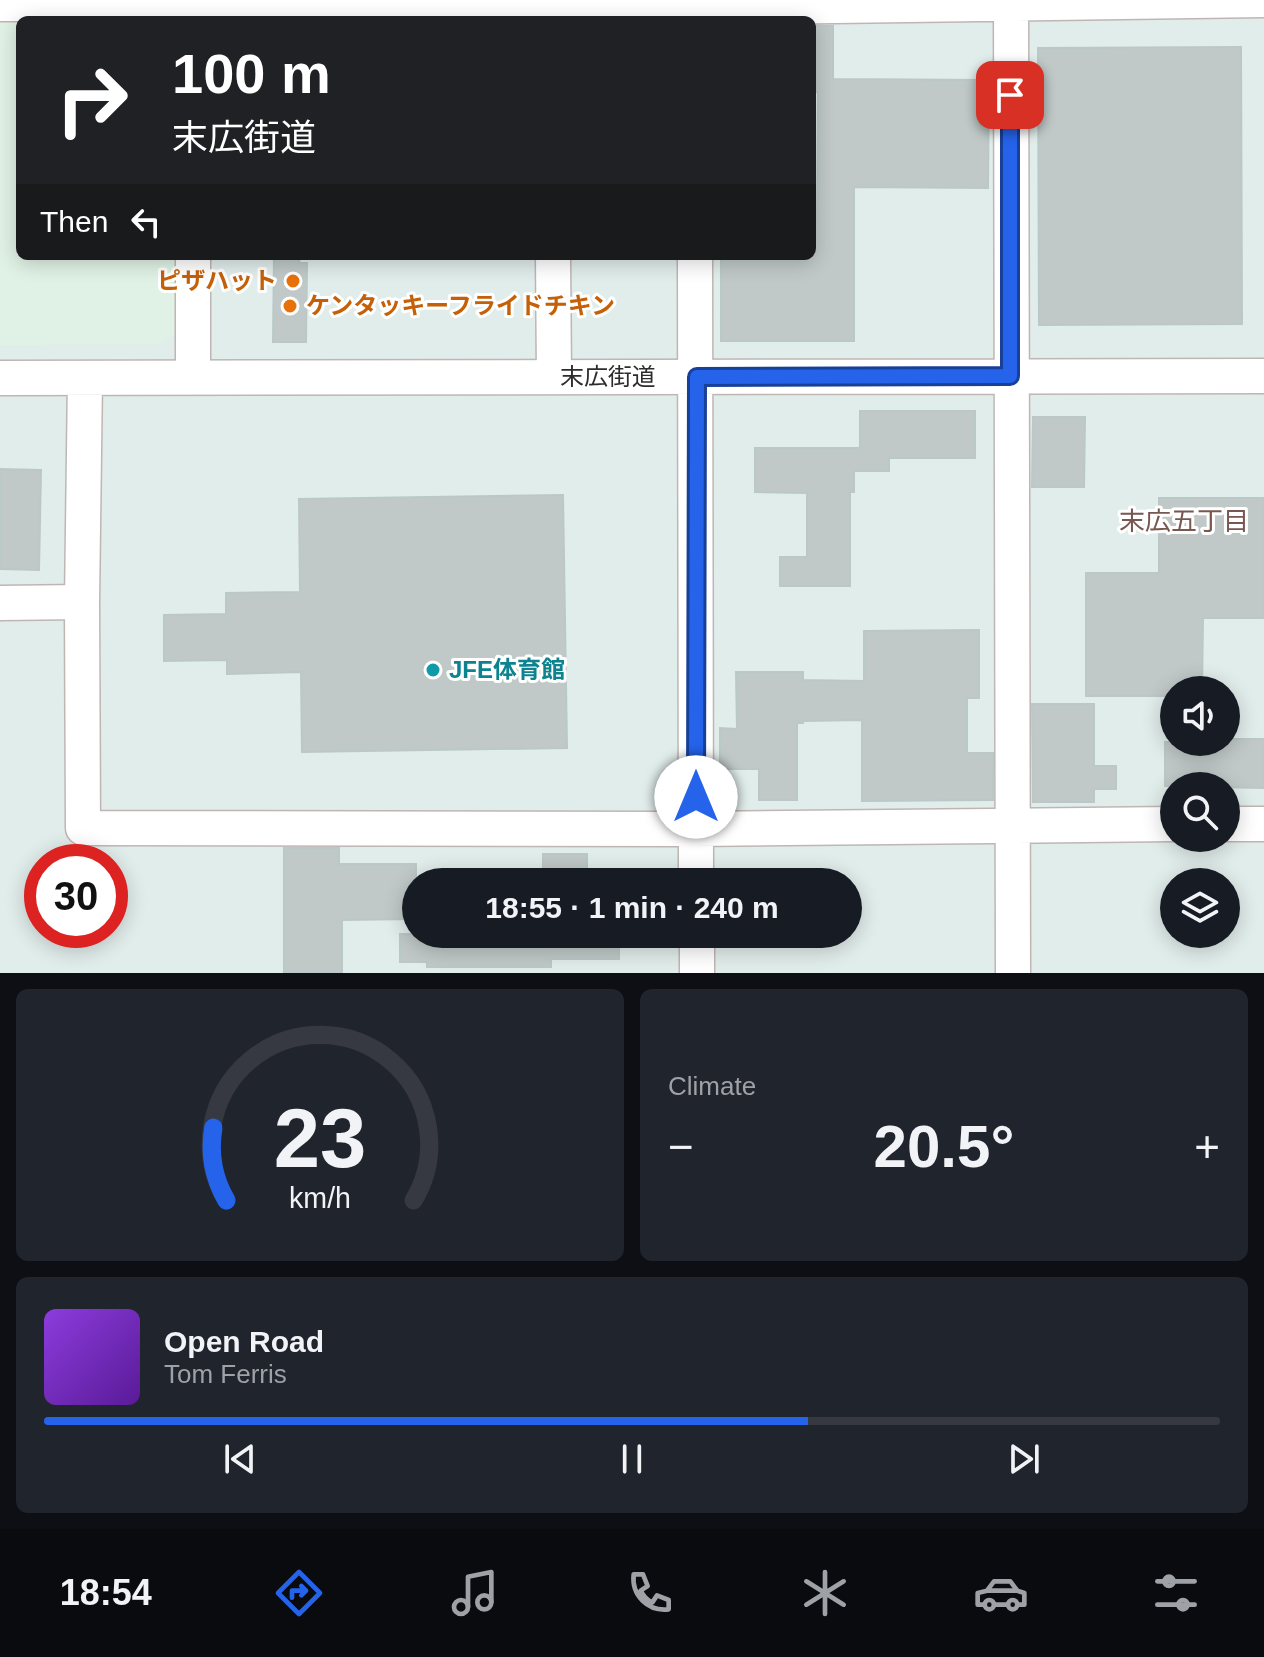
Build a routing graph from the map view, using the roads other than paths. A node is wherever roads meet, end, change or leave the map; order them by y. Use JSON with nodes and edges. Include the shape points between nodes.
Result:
{"nodes":[{"id":1,"x":1264,"y":0,"type":"edge"},
{"id":2,"x":1011,"y":1,"type":"edge"},
{"id":3,"x":0,"y":4,"type":"edge"},
{"id":4,"x":194,"y":8,"type":"edge"},
{"id":5,"x":691,"y":9,"type":"edge"},
{"id":6,"x":553,"y":12,"type":"edge"},
{"id":7,"x":193,"y":260,"type":"edge"},
{"id":8,"x":553,"y":260,"type":"edge"},
{"id":9,"x":695,"y":260,"type":"edge"},
{"id":10,"x":1010,"y":376,"type":"junction"},
{"id":11,"x":1264,"y":376,"type":"edge"},
{"id":12,"x":193,"y":377,"type":"junction"},
{"id":13,"x":554,"y":377,"type":"junction"},
{"id":14,"x":697,"y":377,"type":"junction"},
{"id":15,"x":0,"y":378,"type":"edge"},
{"id":16,"x":85,"y":378,"type":"junction"},
{"id":17,"x":82,"y":602,"type":"junction"},
{"id":18,"x":0,"y":603,"type":"edge"},
{"id":19,"x":1160,"y":824,"type":"edge"},
{"id":20,"x":1240,"y":824,"type":"edge"},
{"id":21,"x":1264,"y":824,"type":"edge"},
{"id":22,"x":1013,"y":825,"type":"junction"},
{"id":23,"x":696,"y":829,"type":"junction"},
{"id":24,"x":696,"y":868,"type":"edge"},
{"id":25,"x":697,"y":948,"type":"edge"},
{"id":26,"x":697,"y":973,"type":"edge"},
{"id":27,"x":1013,"y":973,"type":"edge"}],
"edges":[{"from":1,"to":2,"type":"street"},
{"from":2,"to":5,"type":"street"},
{"from":2,"to":10,"type":"street"},
{"from":3,"to":4,"type":"street"},
{"from":4,"to":6,"type":"street"},
{"from":5,"to":6,"type":"street"},
{"from":7,"to":12,"type":"street"},
{"from":8,"to":13,"type":"street"},
{"from":9,"to":14,"type":"street"},
{"from":10,"to":11,"type":"street","name":"末広街道"},
{"from":10,"to":14,"type":"street","name":"末広街道"},
{"from":10,"to":22,"type":"street"},
{"from":12,"to":13,"type":"street","name":"末広街道"},
{"from":12,"to":16,"type":"street","name":"末広街道"},
{"from":13,"to":14,"type":"street","name":"末広街道"},
{"from":14,"to":23,"type":"street"},
{"from":15,"to":16,"type":"street","name":"末広街道"},
{"from":16,"to":17,"type":"street"},
{"from":17,"to":18,"type":"street"},
{"from":17,"to":23,"type":"street","via":[[83,828]]},
{"from":19,"to":22,"type":"street"},
{"from":20,"to":21,"type":"street"},
{"from":22,"to":23,"type":"street"},
{"from":22,"to":27,"type":"street"},
{"from":23,"to":24,"type":"street"},
{"from":25,"to":26,"type":"street"}]}
